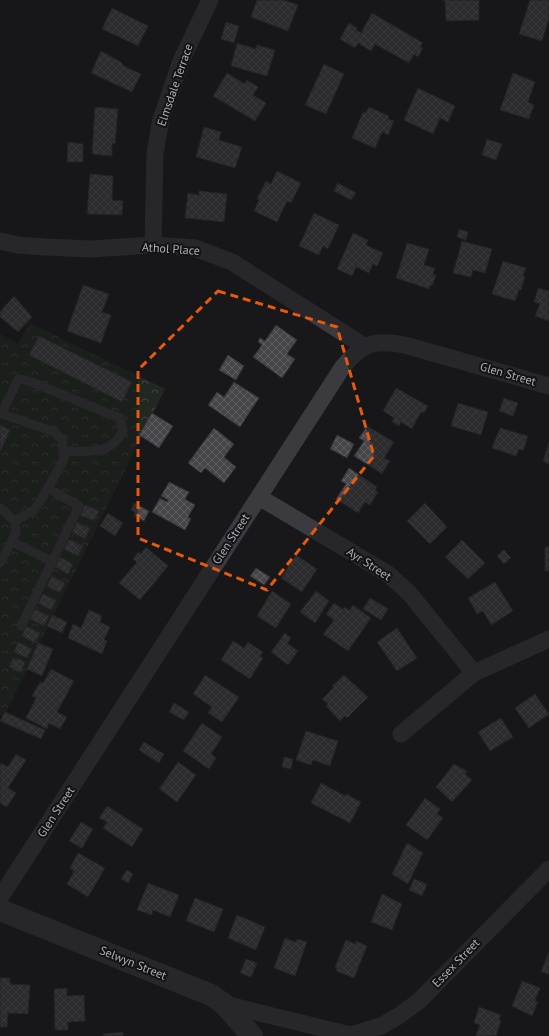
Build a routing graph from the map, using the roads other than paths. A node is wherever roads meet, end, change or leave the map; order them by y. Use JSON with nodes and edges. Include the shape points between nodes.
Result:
{"nodes":[{"id":1,"x":210,"y":0,"type":"edge"},
{"id":2,"x":0,"y":241,"type":"edge"},
{"id":3,"x":153,"y":245,"type":"junction"},
{"id":4,"x":364,"y":346,"type":"junction"},
{"id":5,"x":549,"y":386,"type":"edge"},
{"id":6,"x":1,"y":413,"type":"edge"},
{"id":7,"x":63,"y":451,"type":"junction"},
{"id":8,"x":48,"y":488,"type":"junction"},
{"id":9,"x":259,"y":497,"type":"junction"},
{"id":10,"x":0,"y":508,"type":"edge"},
{"id":11,"x":15,"y":521,"type":"junction"},
{"id":12,"x":12,"y":542,"type":"junction"},
{"id":13,"x":52,"y":561,"type":"junction"},
{"id":14,"x":0,"y":563,"type":"edge"},
{"id":15,"x":21,"y":626,"type":"dead end"},
{"id":16,"x":549,"y":639,"type":"edge"},
{"id":17,"x":474,"y":673,"type":"junction"},
{"id":18,"x":401,"y":734,"type":"dead end"},
{"id":19,"x":549,"y":870,"type":"edge"},
{"id":20,"x":0,"y":898,"type":"edge"},
{"id":21,"x":0,"y":910,"type":"edge"},
{"id":22,"x":224,"y":1004,"type":"junction"},
{"id":23,"x":252,"y":1036,"type":"edge"},
{"id":24,"x":349,"y":1036,"type":"edge"}],
"edges":[{"from":1,"to":3,"type":"street","name":"Elmsdale Terrace","via":[[181,61],[161,119],[155,153]]},
{"from":2,"to":3,"type":"street","name":"Athol Place","via":[[18,245],[91,249]]},
{"from":3,"to":4,"type":"street","name":"Athol Place","via":[[195,248],[232,262]]},
{"from":4,"to":5,"type":"street","name":"Glen Street","via":[[389,342],[405,345]]},
{"from":4,"to":9,"type":"street","name":"Glen Street","via":[[342,368]]},
{"from":6,"to":7,"type":"lane","via":[[54,432],[62,439]]},
{"from":6,"to":7,"type":"lane","via":[[18,379],[120,418],[123,431],[116,443],[106,449]]},
{"from":7,"to":8,"type":"lane","via":[[64,459]]},
{"from":8,"to":11,"type":"lane","via":[[34,510]]},
{"from":8,"to":13,"type":"lane","via":[[78,506]]},
{"from":9,"to":17,"type":"street","name":"Ayr Street","via":[[388,574],[410,594]]},
{"from":9,"to":20,"type":"street","name":"Glen Street"},
{"from":10,"to":11,"type":"lane"},
{"from":11,"to":12,"type":"lane","via":[[16,534]]},
{"from":12,"to":13,"type":"lane"},
{"from":12,"to":14,"type":"lane"},
{"from":13,"to":15,"type":"lane"},
{"from":16,"to":17,"type":"street"},
{"from":17,"to":18,"type":"street"},
{"from":19,"to":24,"type":"street","name":"Essex Street","via":[[419,1001],[397,1018],[381,1026]]},
{"from":21,"to":22,"type":"street","name":"Selwyn Street","via":[[193,987]]},
{"from":22,"to":23,"type":"street","name":"Selwyn Street"},
{"from":22,"to":24,"type":"street","name":"Essex Street"}]}
